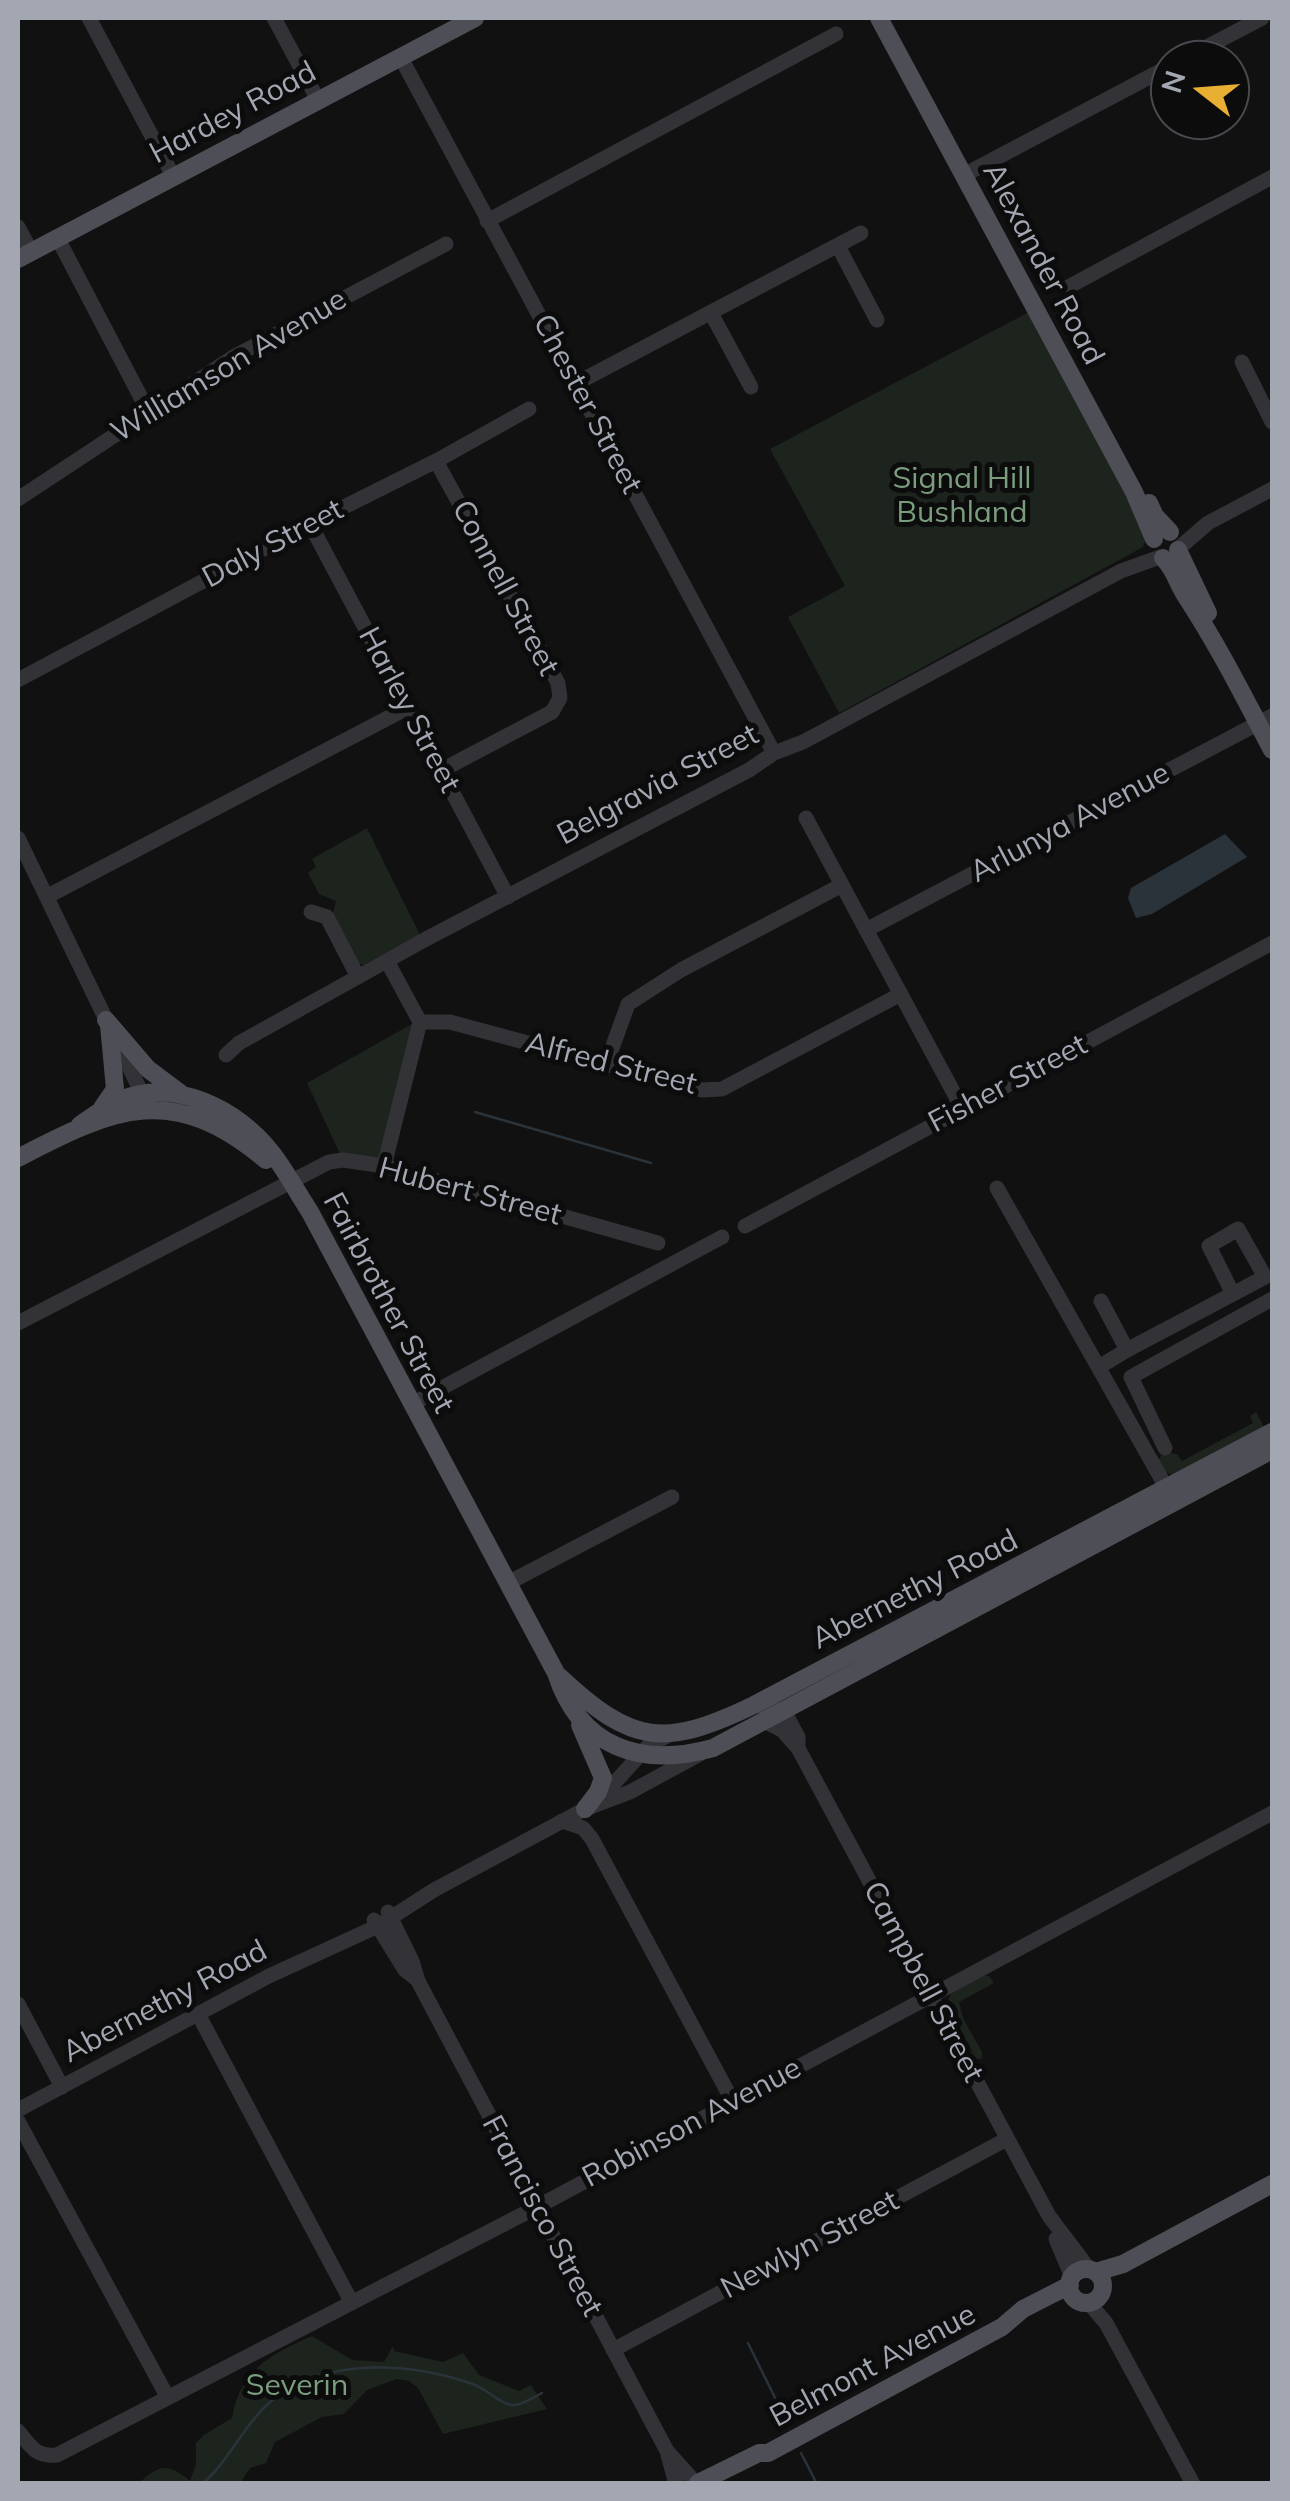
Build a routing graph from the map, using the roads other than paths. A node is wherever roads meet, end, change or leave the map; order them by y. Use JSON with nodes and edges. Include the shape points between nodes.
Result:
{"nodes":[{"id":1,"x":89,"y":18,"type":"edge"},
{"id":2,"x":274,"y":18,"type":"edge"},
{"id":3,"x":475,"y":18,"type":"edge"},
{"id":4,"x":879,"y":18,"type":"edge"},
{"id":5,"x":890,"y":18,"type":"edge"},
{"id":6,"x":1262,"y":18,"type":"edge"},
{"id":7,"x":836,"y":34,"type":"dead end"},
{"id":8,"x":1220,"y":40,"type":"edge"},
{"id":9,"x":400,"y":56,"type":"junction"},
{"id":10,"x":1150,"y":77,"type":"edge"},
{"id":11,"x":318,"y":100,"type":"junction"},
{"id":12,"x":968,"y":173,"type":"junction"},
{"id":13,"x":173,"y":176,"type":"junction"},
{"id":14,"x":1272,"y":177,"type":"edge"},
{"id":15,"x":488,"y":221,"type":"junction"},
{"id":16,"x":18,"y":227,"type":"edge"},
{"id":17,"x":860,"y":233,"type":"dead end"},
{"id":18,"x":57,"y":237,"type":"junction"},
{"id":19,"x":446,"y":244,"type":"dead end"},
{"id":20,"x":838,"y":246,"type":"junction"},
{"id":21,"x":24,"y":255,"type":"edge"},
{"id":22,"x":1070,"y":286,"type":"dead end"},
{"id":23,"x":711,"y":312,"type":"junction"},
{"id":24,"x":877,"y":320,"type":"dead end"},
{"id":25,"x":1242,"y":362,"type":"dead end"},
{"id":26,"x":577,"y":384,"type":"junction"},
{"id":27,"x":751,"y":387,"type":"dead end"},
{"id":28,"x":529,"y":409,"type":"dead end"},
{"id":29,"x":148,"y":411,"type":"junction"},
{"id":30,"x":1272,"y":422,"type":"edge"},
{"id":31,"x":436,"y":461,"type":"junction"},
{"id":32,"x":1272,"y":489,"type":"edge"},
{"id":33,"x":18,"y":499,"type":"edge"},
{"id":34,"x":310,"y":524,"type":"junction"},
{"id":35,"x":1166,"y":545,"type":"junction"},
{"id":36,"x":18,"y":680,"type":"edge"},
{"id":37,"x":407,"y":708,"type":"junction"},
{"id":38,"x":1267,"y":723,"type":"edge"},
{"id":39,"x":1272,"y":750,"type":"edge"},
{"id":40,"x":774,"y":753,"type":"junction"},
{"id":41,"x":442,"y":770,"type":"junction"},
{"id":42,"x":806,"y":818,"type":"dead end"},
{"id":43,"x":18,"y":838,"type":"edge"},
{"id":44,"x":842,"y":885,"type":"junction"},
{"id":45,"x":48,"y":896,"type":"junction"},
{"id":46,"x":508,"y":896,"type":"junction"},
{"id":47,"x":323,"y":911,"type":"dead end"},
{"id":48,"x":866,"y":930,"type":"junction"},
{"id":49,"x":1272,"y":944,"type":"edge"},
{"id":50,"x":387,"y":961,"type":"junction"},
{"id":51,"x":358,"y":977,"type":"junction"},
{"id":52,"x":901,"y":994,"type":"junction"},
{"id":53,"x":107,"y":1022,"type":"junction"},
{"id":54,"x":420,"y":1022,"type":"junction"},
{"id":55,"x":226,"y":1055,"type":"dead end"},
{"id":56,"x":606,"y":1065,"type":"junction"},
{"id":57,"x":182,"y":1094,"type":"junction"},
{"id":58,"x":146,"y":1102,"type":"junction"},
{"id":59,"x":962,"y":1108,"type":"junction"},
{"id":60,"x":99,"y":1113,"type":"junction"},
{"id":61,"x":80,"y":1125,"type":"junction"},
{"id":62,"x":18,"y":1158,"type":"edge"},
{"id":63,"x":384,"y":1166,"type":"junction"},
{"id":64,"x":289,"y":1180,"type":"junction"},
{"id":65,"x":997,"y":1188,"type":"dead end"},
{"id":66,"x":745,"y":1226,"type":"dead end"},
{"id":67,"x":722,"y":1238,"type":"dead end"},
{"id":68,"x":658,"y":1244,"type":"dead end"},
{"id":69,"x":1233,"y":1294,"type":"dead end"},
{"id":70,"x":1272,"y":1298,"type":"edge"},
{"id":71,"x":1101,"y":1301,"type":"dead end"},
{"id":72,"x":18,"y":1322,"type":"edge"},
{"id":73,"x":1127,"y":1350,"type":"junction"},
{"id":74,"x":1099,"y":1367,"type":"junction"},
{"id":75,"x":1130,"y":1377,"type":"junction"},
{"id":76,"x":1111,"y":1389,"type":"junction"},
{"id":77,"x":412,"y":1404,"type":"junction"},
{"id":78,"x":1272,"y":1432,"type":"edge"},
{"id":79,"x":1165,"y":1448,"type":"dead end"},
{"id":80,"x":1272,"y":1450,"type":"edge"},
{"id":81,"x":1171,"y":1496,"type":"junction"},
{"id":82,"x":672,"y":1497,"type":"dead end"},
{"id":83,"x":508,"y":1583,"type":"junction"},
{"id":84,"x":556,"y":1674,"type":"junction"},
{"id":85,"x":784,"y":1711,"type":"junction"},
{"id":86,"x":759,"y":1713,"type":"junction"},
{"id":87,"x":575,"y":1715,"type":"junction"},
{"id":88,"x":672,"y":1734,"type":"junction"},
{"id":89,"x":713,"y":1748,"type":"junction"},
{"id":90,"x":798,"y":1748,"type":"junction"},
{"id":91,"x":640,"y":1753,"type":"junction"},
{"id":92,"x":589,"y":1807,"type":"junction"},
{"id":93,"x":1272,"y":1813,"type":"edge"},
{"id":94,"x":562,"y":1821,"type":"junction"},
{"id":95,"x":382,"y":1917,"type":"junction"},
{"id":96,"x":930,"y":1996,"type":"junction"},
{"id":97,"x":18,"y":2004,"type":"edge"},
{"id":98,"x":198,"y":2014,"type":"junction"},
{"id":99,"x":62,"y":2087,"type":"junction"},
{"id":100,"x":732,"y":2100,"type":"junction"},
{"id":101,"x":18,"y":2110,"type":"edge"},
{"id":102,"x":18,"y":2121,"type":"edge"},
{"id":103,"x":1007,"y":2138,"type":"junction"},
{"id":104,"x":1272,"y":2184,"type":"edge"},
{"id":105,"x":536,"y":2207,"type":"junction"},
{"id":106,"x":1086,"y":2285,"type":"junction"},
{"id":107,"x":352,"y":2304,"type":"junction"},
{"id":108,"x":613,"y":2350,"type":"junction"},
{"id":109,"x":168,"y":2398,"type":"junction"},
{"id":110,"x":18,"y":2431,"type":"edge"},
{"id":111,"x":768,"y":2454,"type":"junction"},
{"id":112,"x":690,"y":2483,"type":"edge"},
{"id":113,"x":720,"y":2484,"type":"edge"},
{"id":114,"x":1193,"y":2484,"type":"edge"}],
"edges":[{"from":1,"to":13,"type":"street"},
{"from":2,"to":11,"type":"street"},
{"from":3,"to":9,"type":"main road","name":"Hardey Road"},
{"from":4,"to":12,"type":"main road","name":"Alexander Road"},
{"from":5,"to":12,"type":"main road","name":"Alexander Road"},
{"from":6,"to":8,"type":"street"},
{"from":7,"to":15,"type":"street"},
{"from":9,"to":11,"type":"main road","name":"Hardey Road"},
{"from":9,"to":15,"type":"street","name":"Chester Street"},
{"from":10,"to":12,"type":"street"},
{"from":11,"to":13,"type":"main road","name":"Hardey Road"},
{"from":12,"to":35,"type":"main road","name":"Alexander Road"},
{"from":13,"to":18,"type":"main road","name":"Hardey Road"},
{"from":14,"to":22,"type":"street"},
{"from":15,"to":26,"type":"street","name":"Chester Street"},
{"from":16,"to":21,"type":"street"},
{"from":17,"to":20,"type":"street"},
{"from":18,"to":21,"type":"main road","name":"Hardey Road"},
{"from":18,"to":29,"type":"street"},
{"from":19,"to":29,"type":"street","name":"Williamson Avenue","via":[[235,356]]},
{"from":20,"to":23,"type":"street"},
{"from":20,"to":24,"type":"street"},
{"from":23,"to":26,"type":"street"},
{"from":23,"to":27,"type":"street"},
{"from":25,"to":30,"type":"street"},
{"from":26,"to":40,"type":"street","name":"Chester Street"},
{"from":28,"to":31,"type":"street","name":"Daly Street"},
{"from":29,"to":33,"type":"street","name":"Williamson Avenue"},
{"from":31,"to":34,"type":"street","name":"Daly Street"},
{"from":31,"to":41,"type":"street","name":"Connell Street","via":[[558,682],[560,698],[552,712]]},
{"from":32,"to":35,"type":"street","name":"Belgravia Street"},
{"from":34,"to":36,"type":"street","name":"Daly Street"},
{"from":34,"to":37,"type":"street","name":"Harley Street"},
{"from":35,"to":38,"type":"main road","name":"Alexander Road","via":[[1182,590]]},
{"from":35,"to":40,"type":"street","name":"Belgravia Street"},
{"from":37,"to":41,"type":"street","name":"Harley Street"},
{"from":37,"to":45,"type":"street"},
{"from":38,"to":39,"type":"main road","name":"Alexander Road"},
{"from":38,"to":48,"type":"street","name":"Arlunya Avenue"},
{"from":40,"to":46,"type":"street","name":"Belgravia Street"},
{"from":41,"to":46,"type":"street","name":"Harley Street"},
{"from":42,"to":44,"type":"street"},
{"from":43,"to":45,"type":"street"},
{"from":44,"to":48,"type":"street"},
{"from":44,"to":56,"type":"street","via":[[628,1004]]},
{"from":45,"to":53,"type":"street"},
{"from":46,"to":50,"type":"street","name":"Belgravia Street"},
{"from":47,"to":51,"type":"street"},
{"from":48,"to":52,"type":"street"},
{"from":49,"to":59,"type":"street","name":"Fisher Street"},
{"from":50,"to":51,"type":"street","name":"Belgravia Street"},
{"from":50,"to":54,"type":"street"},
{"from":51,"to":55,"type":"street","name":"Belgravia Street"},
{"from":52,"to":56,"type":"street","name":"Alfred Street","via":[[722,1090]]},
{"from":52,"to":59,"type":"street"},
{"from":53,"to":57,"type":"main road","via":[[148,1069]]},
{"from":53,"to":58,"type":"street"},
{"from":53,"to":60,"type":"main road","via":[[114,1089]]},
{"from":54,"to":56,"type":"street","name":"Alfred Street","via":[[450,1022]]},
{"from":54,"to":63,"type":"street"},
{"from":57,"to":58,"type":"main road","name":"Fairbrother Street","via":[[158,1092]]},
{"from":57,"to":64,"type":"main road","name":"Fairbrother Street","via":[[216,1107],[254,1134]]},
{"from":58,"to":60,"type":"main road","name":"Fairbrother Street","via":[[121,1100]]},
{"from":58,"to":61,"type":"main road"},
{"from":58,"to":64,"type":"main road","via":[[216,1124]]},
{"from":59,"to":66,"type":"street","name":"Fisher Street"},
{"from":60,"to":61,"type":"main road","name":"Fairbrother Street"},
{"from":61,"to":62,"type":"main road"},
{"from":63,"to":64,"type":"street","name":"Hubert Street","via":[[329,1162]]},
{"from":63,"to":68,"type":"street","name":"Hubert Street"},
{"from":64,"to":72,"type":"street","name":"Hubert Street"},
{"from":64,"to":77,"type":"main road","name":"Fairbrother Street"},
{"from":65,"to":74,"type":"street"},
{"from":67,"to":77,"type":"street"},
{"from":69,"to":73,"type":"street"},
{"from":70,"to":75,"type":"street"},
{"from":71,"to":73,"type":"street"},
{"from":73,"to":74,"type":"street"},
{"from":74,"to":76,"type":"street"},
{"from":75,"to":76,"type":"street"},
{"from":75,"to":79,"type":"street"},
{"from":76,"to":81,"type":"street"},
{"from":77,"to":83,"type":"main road","name":"Fairbrother Street"},
{"from":78,"to":81,"type":"main road","name":"Abernethy Road"},
{"from":80,"to":81,"type":"main road","name":"Abernethy Road"},
{"from":81,"to":85,"type":"main road","name":"Abernethy Road"},
{"from":81,"to":86,"type":"main road","name":"Abernethy Road"},
{"from":82,"to":83,"type":"street"},
{"from":83,"to":84,"type":"main road","name":"Fairbrother Street"},
{"from":84,"to":87,"type":"main road","name":"Fairbrother Street"},
{"from":84,"to":88,"type":"main road","name":"Fairbrother Street","via":[[610,1720]]},
{"from":85,"to":86,"type":"main road","name":"Abernethy Road"},
{"from":85,"to":90,"type":"street","name":"Campbell Street"},
{"from":86,"to":88,"type":"main road","name":"Abernethy Road"},
{"from":86,"to":89,"type":"main road","name":"Abernethy Road"},
{"from":86,"to":90,"type":"street","name":"Campbell Street"},
{"from":87,"to":91,"type":"main road","name":"Fairbrother Street","via":[[606,1742]]},
{"from":87,"to":92,"type":"main road","via":[[603,1778]]},
{"from":88,"to":91,"type":"street","name":"Abernethy Road"},
{"from":89,"to":91,"type":"main road","name":"Fairbrother Street","via":[[677,1756]]},
{"from":89,"to":92,"type":"street","name":"Abernethy Road"},
{"from":90,"to":96,"type":"street","name":"Campbell Street"},
{"from":91,"to":92,"type":"street","name":"Abernethy Road"},
{"from":92,"to":94,"type":"street","name":"Abernethy Road"},
{"from":93,"to":96,"type":"street","name":"Robinson Avenue"},
{"from":94,"to":95,"type":"street","name":"Abernethy Road","via":[[434,1890],[415,1893]]},
{"from":94,"to":100,"type":"street","via":[[592,1839]]},
{"from":95,"to":98,"type":"street","name":"Abernethy Road"},
{"from":95,"to":105,"type":"street","name":"Francisco Street","via":[[412,1962]]},
{"from":96,"to":100,"type":"street","name":"Robinson Avenue"},
{"from":96,"to":103,"type":"street","name":"Campbell Street"},
{"from":97,"to":99,"type":"street"},
{"from":98,"to":99,"type":"street","name":"Abernethy Road"},
{"from":98,"to":107,"type":"street"},
{"from":99,"to":101,"type":"street","name":"Abernethy Road"},
{"from":100,"to":105,"type":"street","name":"Robinson Avenue"},
{"from":102,"to":109,"type":"street"},
{"from":103,"to":106,"type":"street","name":"Campbell Street"},
{"from":103,"to":108,"type":"street","name":"Newlyn Street"},
{"from":104,"to":106,"type":"main road","name":"Belmont Avenue"},
{"from":105,"to":107,"type":"street","name":"Robinson Avenue"},
{"from":105,"to":108,"type":"street","name":"Francisco Street"},
{"from":106,"to":111,"type":"main road","name":"Belmont Avenue"},
{"from":106,"to":114,"type":"street","name":"Campbell Street"},
{"from":107,"to":109,"type":"street","name":"Robinson Avenue"},
{"from":108,"to":112,"type":"street","name":"Francisco Street"},
{"from":109,"to":110,"type":"street","name":"Robinson Avenue","via":[[57,2455],[34,2452]]},
{"from":111,"to":112,"type":"main road","name":"Belmont Avenue"},
{"from":111,"to":113,"type":"main road","name":"Belmont Avenue"}]}
